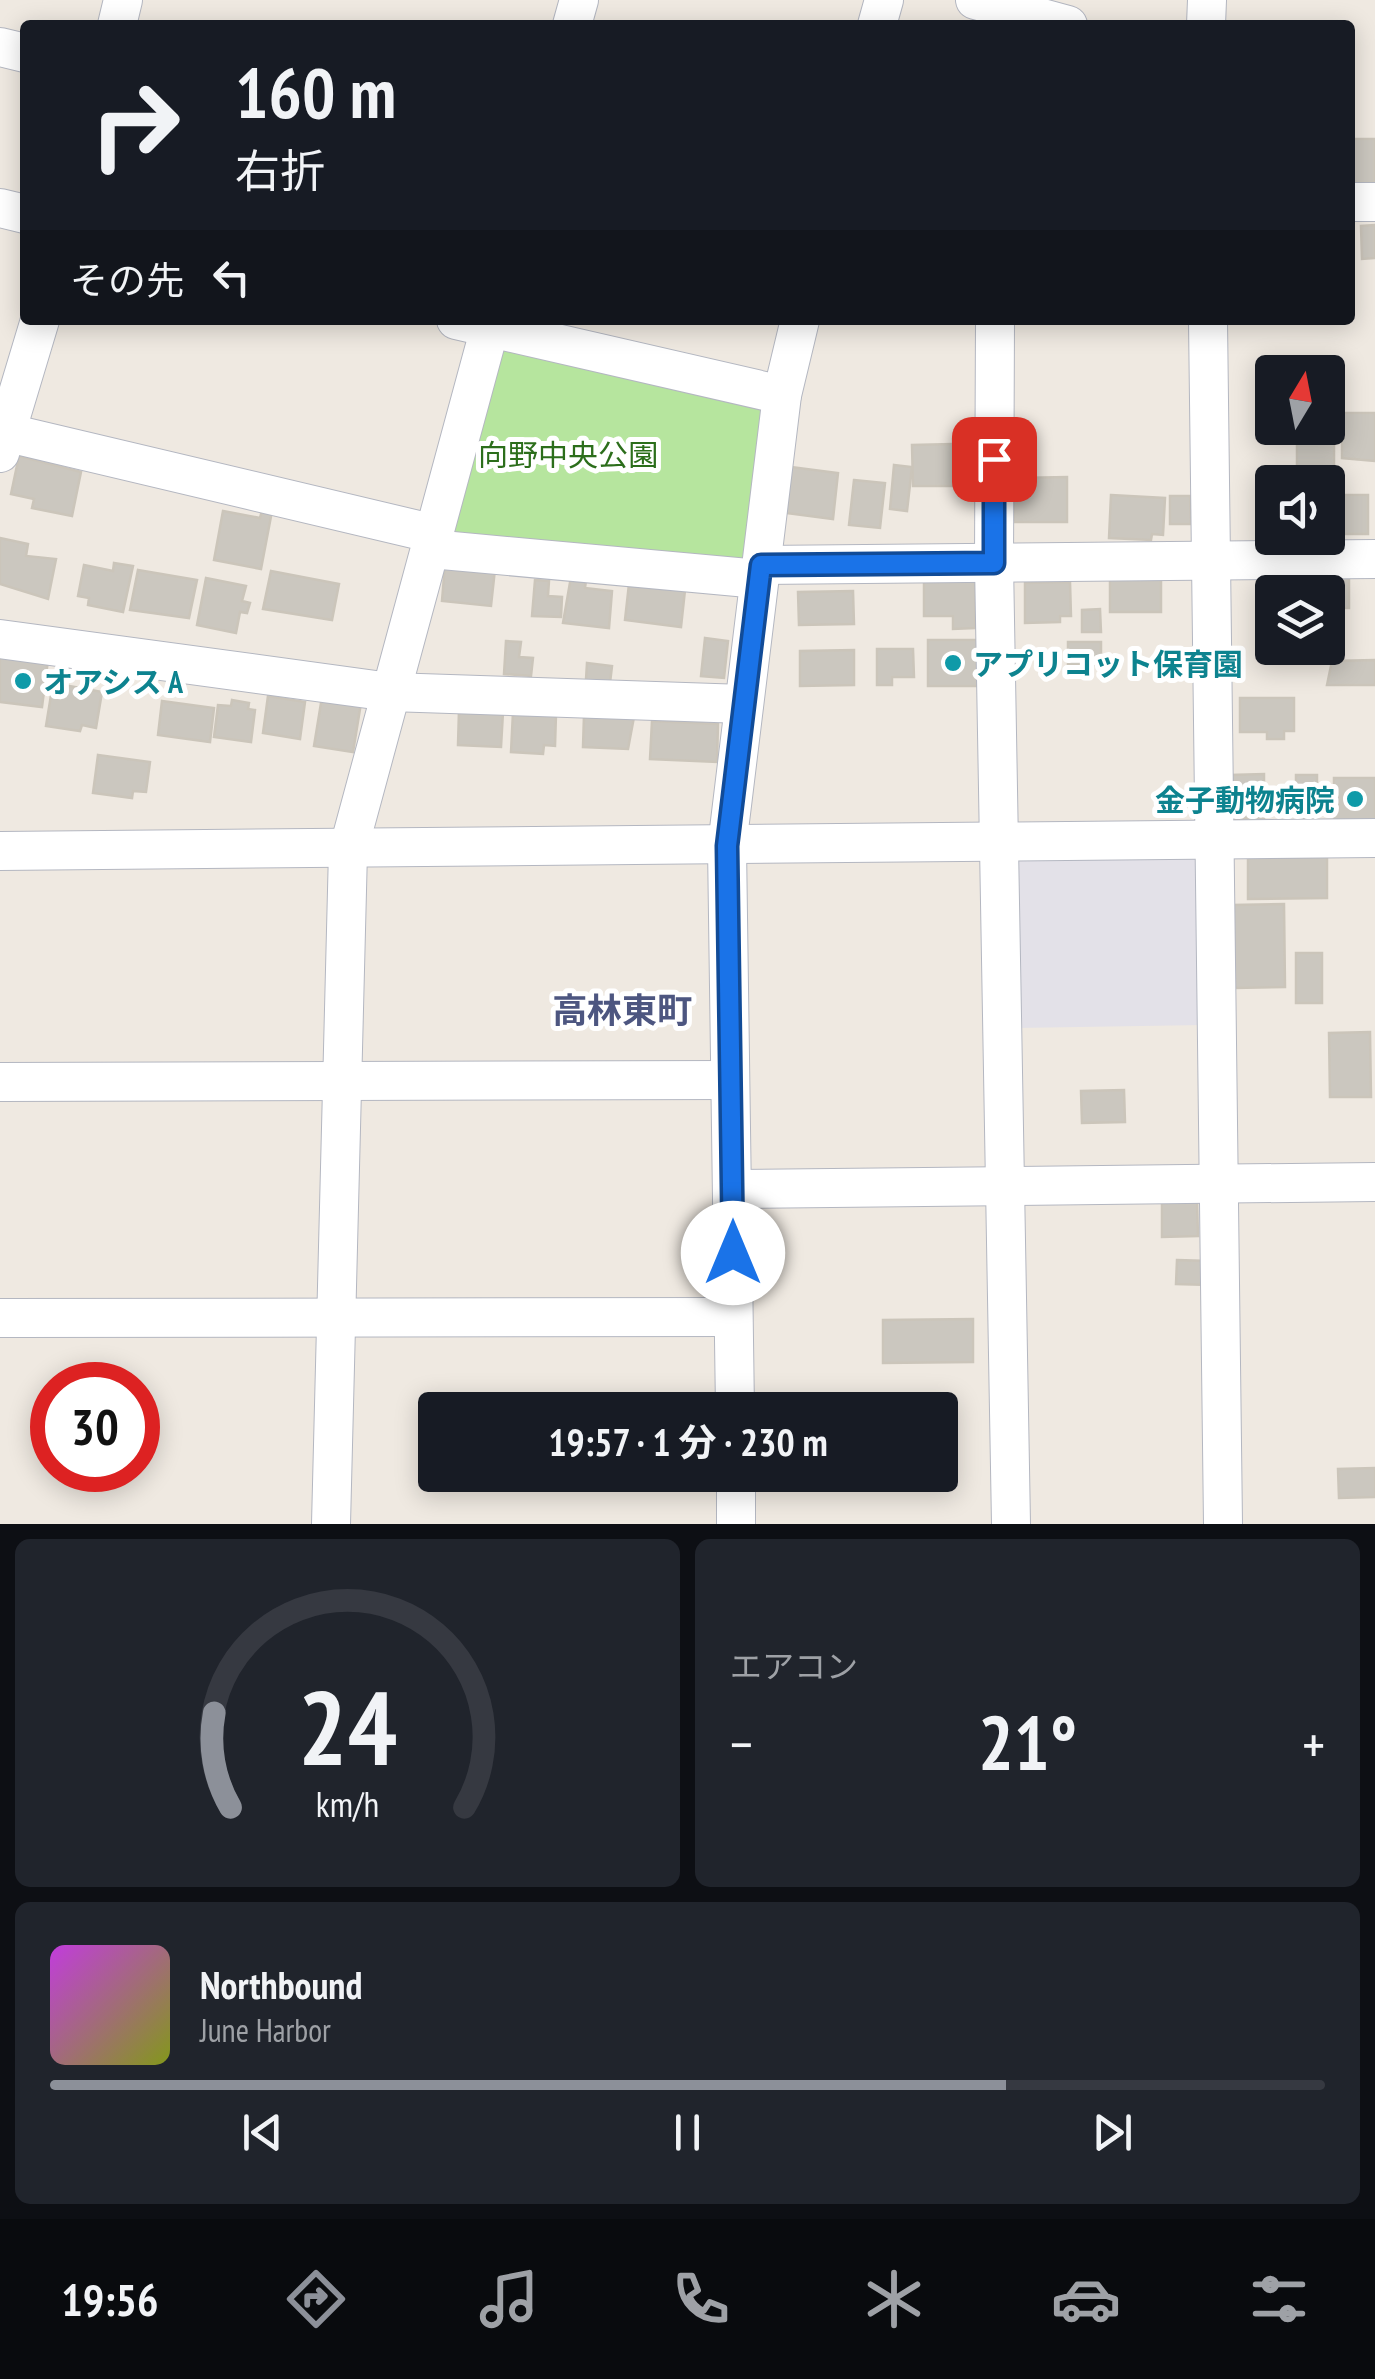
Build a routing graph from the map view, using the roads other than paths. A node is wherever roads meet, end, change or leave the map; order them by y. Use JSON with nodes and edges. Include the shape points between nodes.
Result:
{"nodes":[{"id":1,"x":975,"y":0,"type":"edge"},
{"id":2,"x":1049,"y":20,"type":"edge"},
{"id":3,"x":38,"y":325,"type":"edge"},
{"id":4,"x":479,"y":325,"type":"edge"},
{"id":5,"x":487,"y":325,"type":"edge"},
{"id":6,"x":799,"y":325,"type":"edge"},
{"id":7,"x":995,"y":325,"type":"edge"},
{"id":8,"x":1208,"y":325,"type":"edge"},
{"id":9,"x":782,"y":395,"type":"junction"},
{"id":10,"x":2,"y":439,"type":"edge"},
{"id":11,"x":433,"y":542,"type":"junction"},
{"id":12,"x":1375,"y":559,"type":"edge"},
{"id":13,"x":1210,"y":561,"type":"junction"},
{"id":14,"x":994,"y":563,"type":"junction"},
{"id":15,"x":760,"y":572,"type":"junction"},
{"id":16,"x":0,"y":639,"type":"edge"},
{"id":17,"x":390,"y":692,"type":"junction"},
{"id":18,"x":744,"y":704,"type":"junction"},
{"id":19,"x":1375,"y":838,"type":"edge"},
{"id":20,"x":1214,"y":840,"type":"junction"},
{"id":21,"x":1000,"y":844,"type":"junction"},
{"id":22,"x":727,"y":846,"type":"junction"},
{"id":23,"x":0,"y":851,"type":"edge"},
{"id":24,"x":348,"y":851,"type":"junction"},
{"id":25,"x":730,"y":1080,"type":"junction"},
{"id":26,"x":0,"y":1082,"type":"edge"},
{"id":27,"x":342,"y":1082,"type":"junction"},
{"id":28,"x":1375,"y":1182,"type":"edge"},
{"id":29,"x":1218,"y":1184,"type":"junction"},
{"id":30,"x":1008,"y":1186,"type":"junction"},
{"id":31,"x":733,"y":1189,"type":"junction"},
{"id":32,"x":0,"y":1318,"type":"edge"},
{"id":33,"x":734,"y":1318,"type":"junction"},
{"id":34,"x":339,"y":1320,"type":"junction"},
{"id":35,"x":735,"y":1392,"type":"edge"},
{"id":36,"x":736,"y":1492,"type":"edge"},
{"id":37,"x":332,"y":1524,"type":"edge"},
{"id":38,"x":736,"y":1524,"type":"edge"},
{"id":39,"x":1011,"y":1524,"type":"edge"},
{"id":40,"x":1223,"y":1524,"type":"edge"}],
"edges":[{"from":1,"to":2,"type":"street"},
{"from":3,"to":10,"type":"street"},
{"from":4,"to":11,"type":"street"},
{"from":5,"to":9,"type":"street"},
{"from":6,"to":9,"type":"street"},
{"from":7,"to":14,"type":"street"},
{"from":8,"to":13,"type":"street"},
{"from":9,"to":15,"type":"street"},
{"from":10,"to":11,"type":"street"},
{"from":11,"to":15,"type":"street"},
{"from":11,"to":17,"type":"street"},
{"from":12,"to":13,"type":"street"},
{"from":13,"to":14,"type":"street"},
{"from":13,"to":20,"type":"street"},
{"from":14,"to":15,"type":"street"},
{"from":14,"to":21,"type":"street"},
{"from":15,"to":18,"type":"street"},
{"from":16,"to":17,"type":"street"},
{"from":17,"to":18,"type":"street"},
{"from":17,"to":24,"type":"street"},
{"from":18,"to":22,"type":"street"},
{"from":19,"to":20,"type":"street"},
{"from":20,"to":21,"type":"street"},
{"from":20,"to":29,"type":"street"},
{"from":21,"to":22,"type":"street"},
{"from":21,"to":30,"type":"street"},
{"from":22,"to":24,"type":"street"},
{"from":22,"to":25,"type":"street"},
{"from":23,"to":24,"type":"street"},
{"from":24,"to":27,"type":"street"},
{"from":25,"to":27,"type":"street"},
{"from":25,"to":31,"type":"street"},
{"from":26,"to":27,"type":"street"},
{"from":27,"to":34,"type":"street"},
{"from":28,"to":29,"type":"street"},
{"from":29,"to":30,"type":"street"},
{"from":29,"to":40,"type":"street"},
{"from":30,"to":31,"type":"street"},
{"from":30,"to":39,"type":"street"},
{"from":31,"to":33,"type":"street"},
{"from":32,"to":34,"type":"street"},
{"from":33,"to":34,"type":"street"},
{"from":33,"to":35,"type":"street"},
{"from":34,"to":37,"type":"street"},
{"from":36,"to":38,"type":"street"}]}
